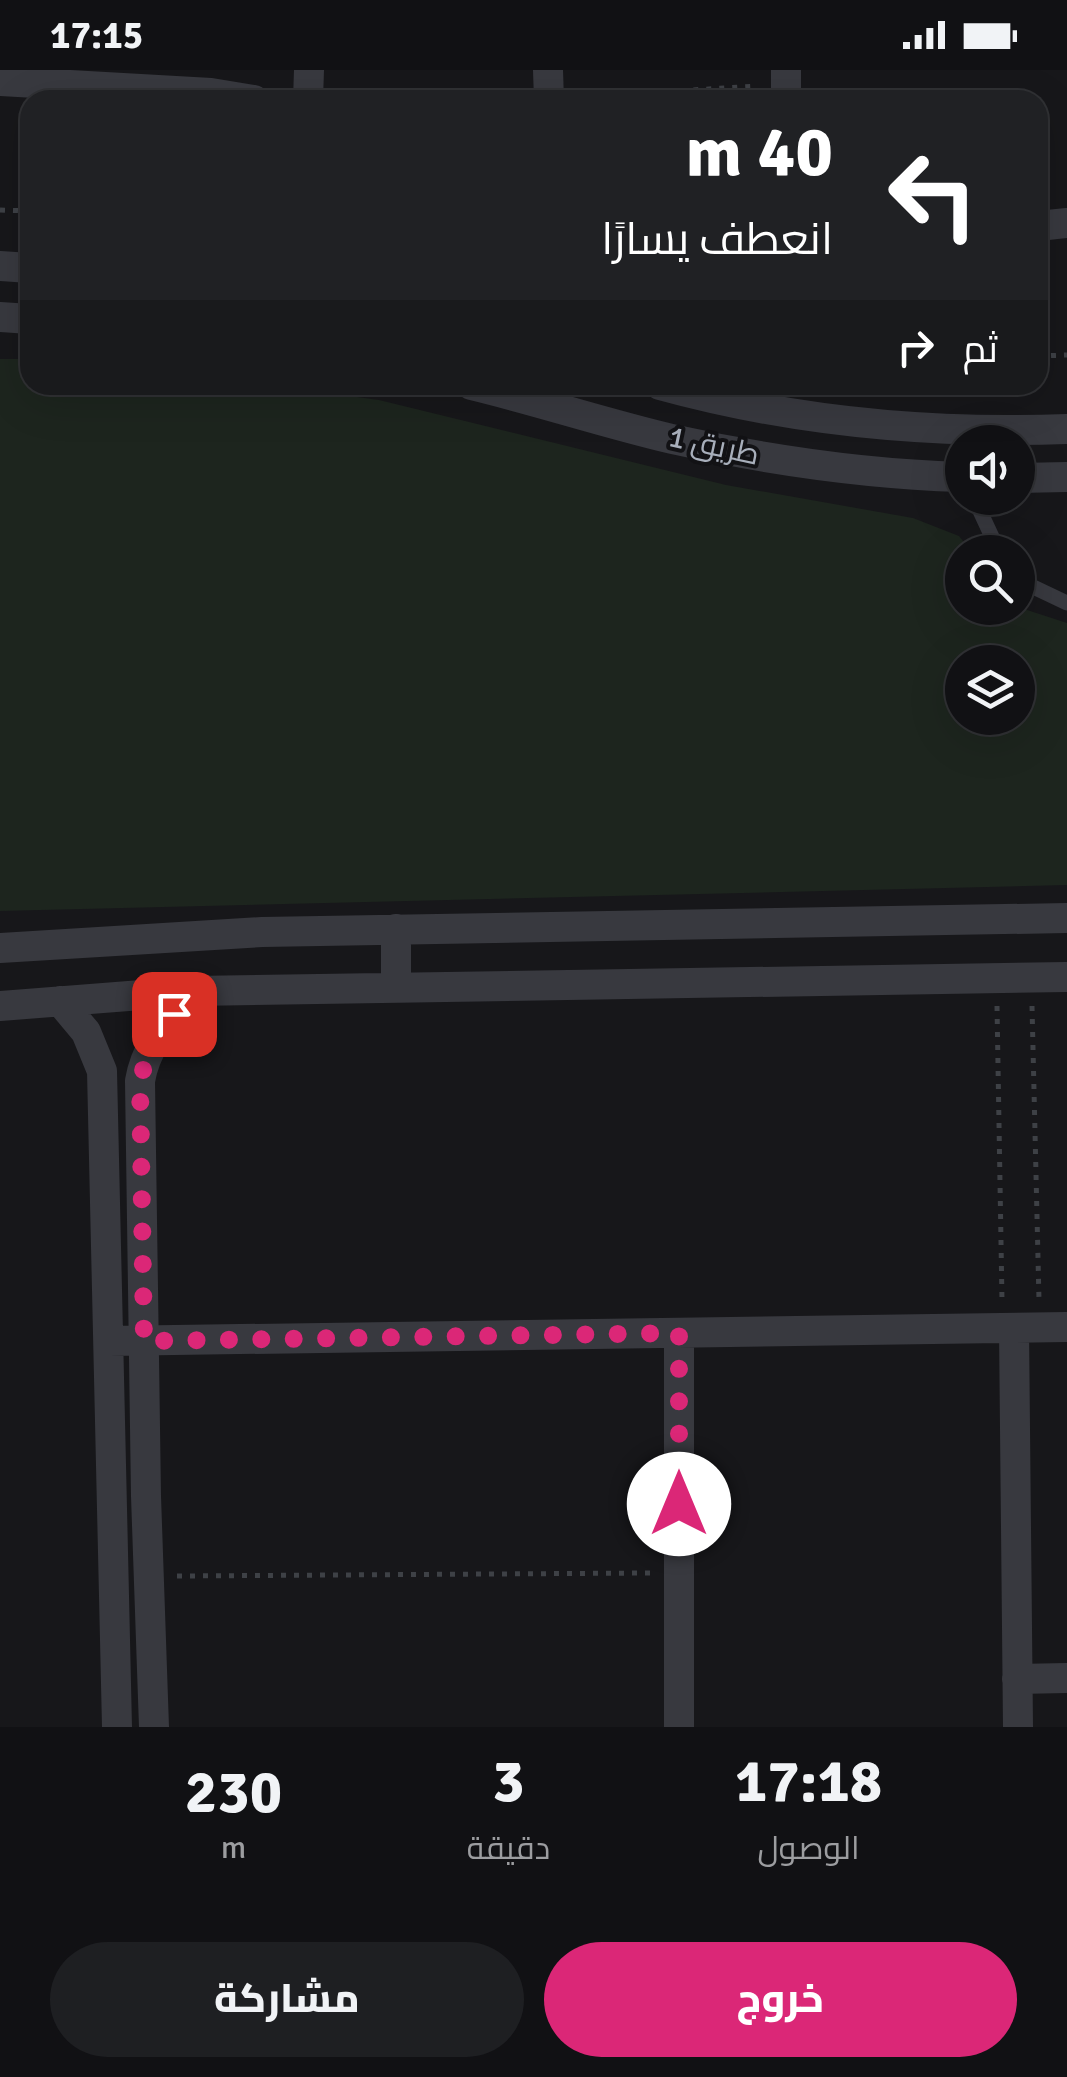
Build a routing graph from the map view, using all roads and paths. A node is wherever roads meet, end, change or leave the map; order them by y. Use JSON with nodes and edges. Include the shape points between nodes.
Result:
{"nodes":[{"id":1,"x":0,"y":81,"type":"edge"},
{"id":2,"x":786,"y":85,"type":"edge"},
{"id":3,"x":159,"y":90,"type":"edge"},
{"id":4,"x":692,"y":90,"type":"edge"},
{"id":5,"x":507,"y":395,"type":"edge"},
{"id":6,"x":706,"y":395,"type":"edge"},
{"id":7,"x":1067,"y":428,"type":"edge"},
{"id":8,"x":945,"y":477,"type":"edge"},
{"id":9,"x":1067,"y":477,"type":"edge"},
{"id":10,"x":1035,"y":478,"type":"edge"},
{"id":11,"x":1035,"y":588,"type":"edge"},
{"id":12,"x":1067,"y":603,"type":"edge"},
{"id":13,"x":1067,"y":918,"type":"edge"},
{"id":14,"x":396,"y":930,"type":"junction"},
{"id":15,"x":0,"y":948,"type":"edge"},
{"id":16,"x":1067,"y":977,"type":"edge"},
{"id":17,"x":996,"y":978,"type":"junction"},
{"id":18,"x":1032,"y":978,"type":"junction"},
{"id":19,"x":396,"y":988,"type":"junction"},
{"id":20,"x":194,"y":991,"type":"junction"},
{"id":21,"x":60,"y":1002,"type":"junction"},
{"id":22,"x":0,"y":1006,"type":"edge"},
{"id":23,"x":1031,"y":1328,"type":"edge"},
{"id":24,"x":679,"y":1333,"type":"junction"},
{"id":25,"x":109,"y":1341,"type":"junction"},
{"id":26,"x":144,"y":1341,"type":"junction"},
{"id":27,"x":679,"y":1573,"type":"junction"},
{"id":28,"x":149,"y":1576,"type":"junction"},
{"id":29,"x":1067,"y":1678,"type":"edge"},
{"id":30,"x":1017,"y":1679,"type":"junction"},
{"id":31,"x":117,"y":1727,"type":"edge"},
{"id":32,"x":154,"y":1727,"type":"edge"},
{"id":33,"x":679,"y":1727,"type":"edge"},
{"id":34,"x":1018,"y":1727,"type":"edge"}],
"edges":[{"from":1,"to":3,"type":"street"},
{"from":2,"to":4,"type":"path"},
{"from":5,"to":8,"type":"street","name":"طريق 1","via":[[731,451]]},
{"from":6,"to":7,"type":"street","name":"طريق 1","via":[[888,424]]},
{"from":9,"to":10,"type":"street"},
{"from":11,"to":12,"type":"lane"},
{"from":13,"to":14,"type":"street"},
{"from":14,"to":15,"type":"street"},
{"from":14,"to":19,"type":"street"},
{"from":16,"to":18,"type":"street"},
{"from":17,"to":18,"type":"street"},
{"from":17,"to":19,"type":"street"},
{"from":17,"to":23,"type":"path"},
{"from":18,"to":23,"type":"path"},
{"from":19,"to":20,"type":"street"},
{"from":20,"to":21,"type":"street"},
{"from":20,"to":26,"type":"street","via":[[156,1037],[142,1066]]},
{"from":21,"to":22,"type":"street"},
{"from":21,"to":25,"type":"street","via":[[86,1032],[102,1071]]},
{"from":23,"to":24,"type":"street"},
{"from":23,"to":30,"type":"street"},
{"from":24,"to":26,"type":"street"},
{"from":24,"to":27,"type":"street"},
{"from":25,"to":26,"type":"street"},
{"from":25,"to":31,"type":"street"},
{"from":26,"to":28,"type":"street"},
{"from":27,"to":28,"type":"path"},
{"from":27,"to":33,"type":"street"},
{"from":28,"to":32,"type":"street"},
{"from":29,"to":30,"type":"street"},
{"from":30,"to":34,"type":"street"}]}
